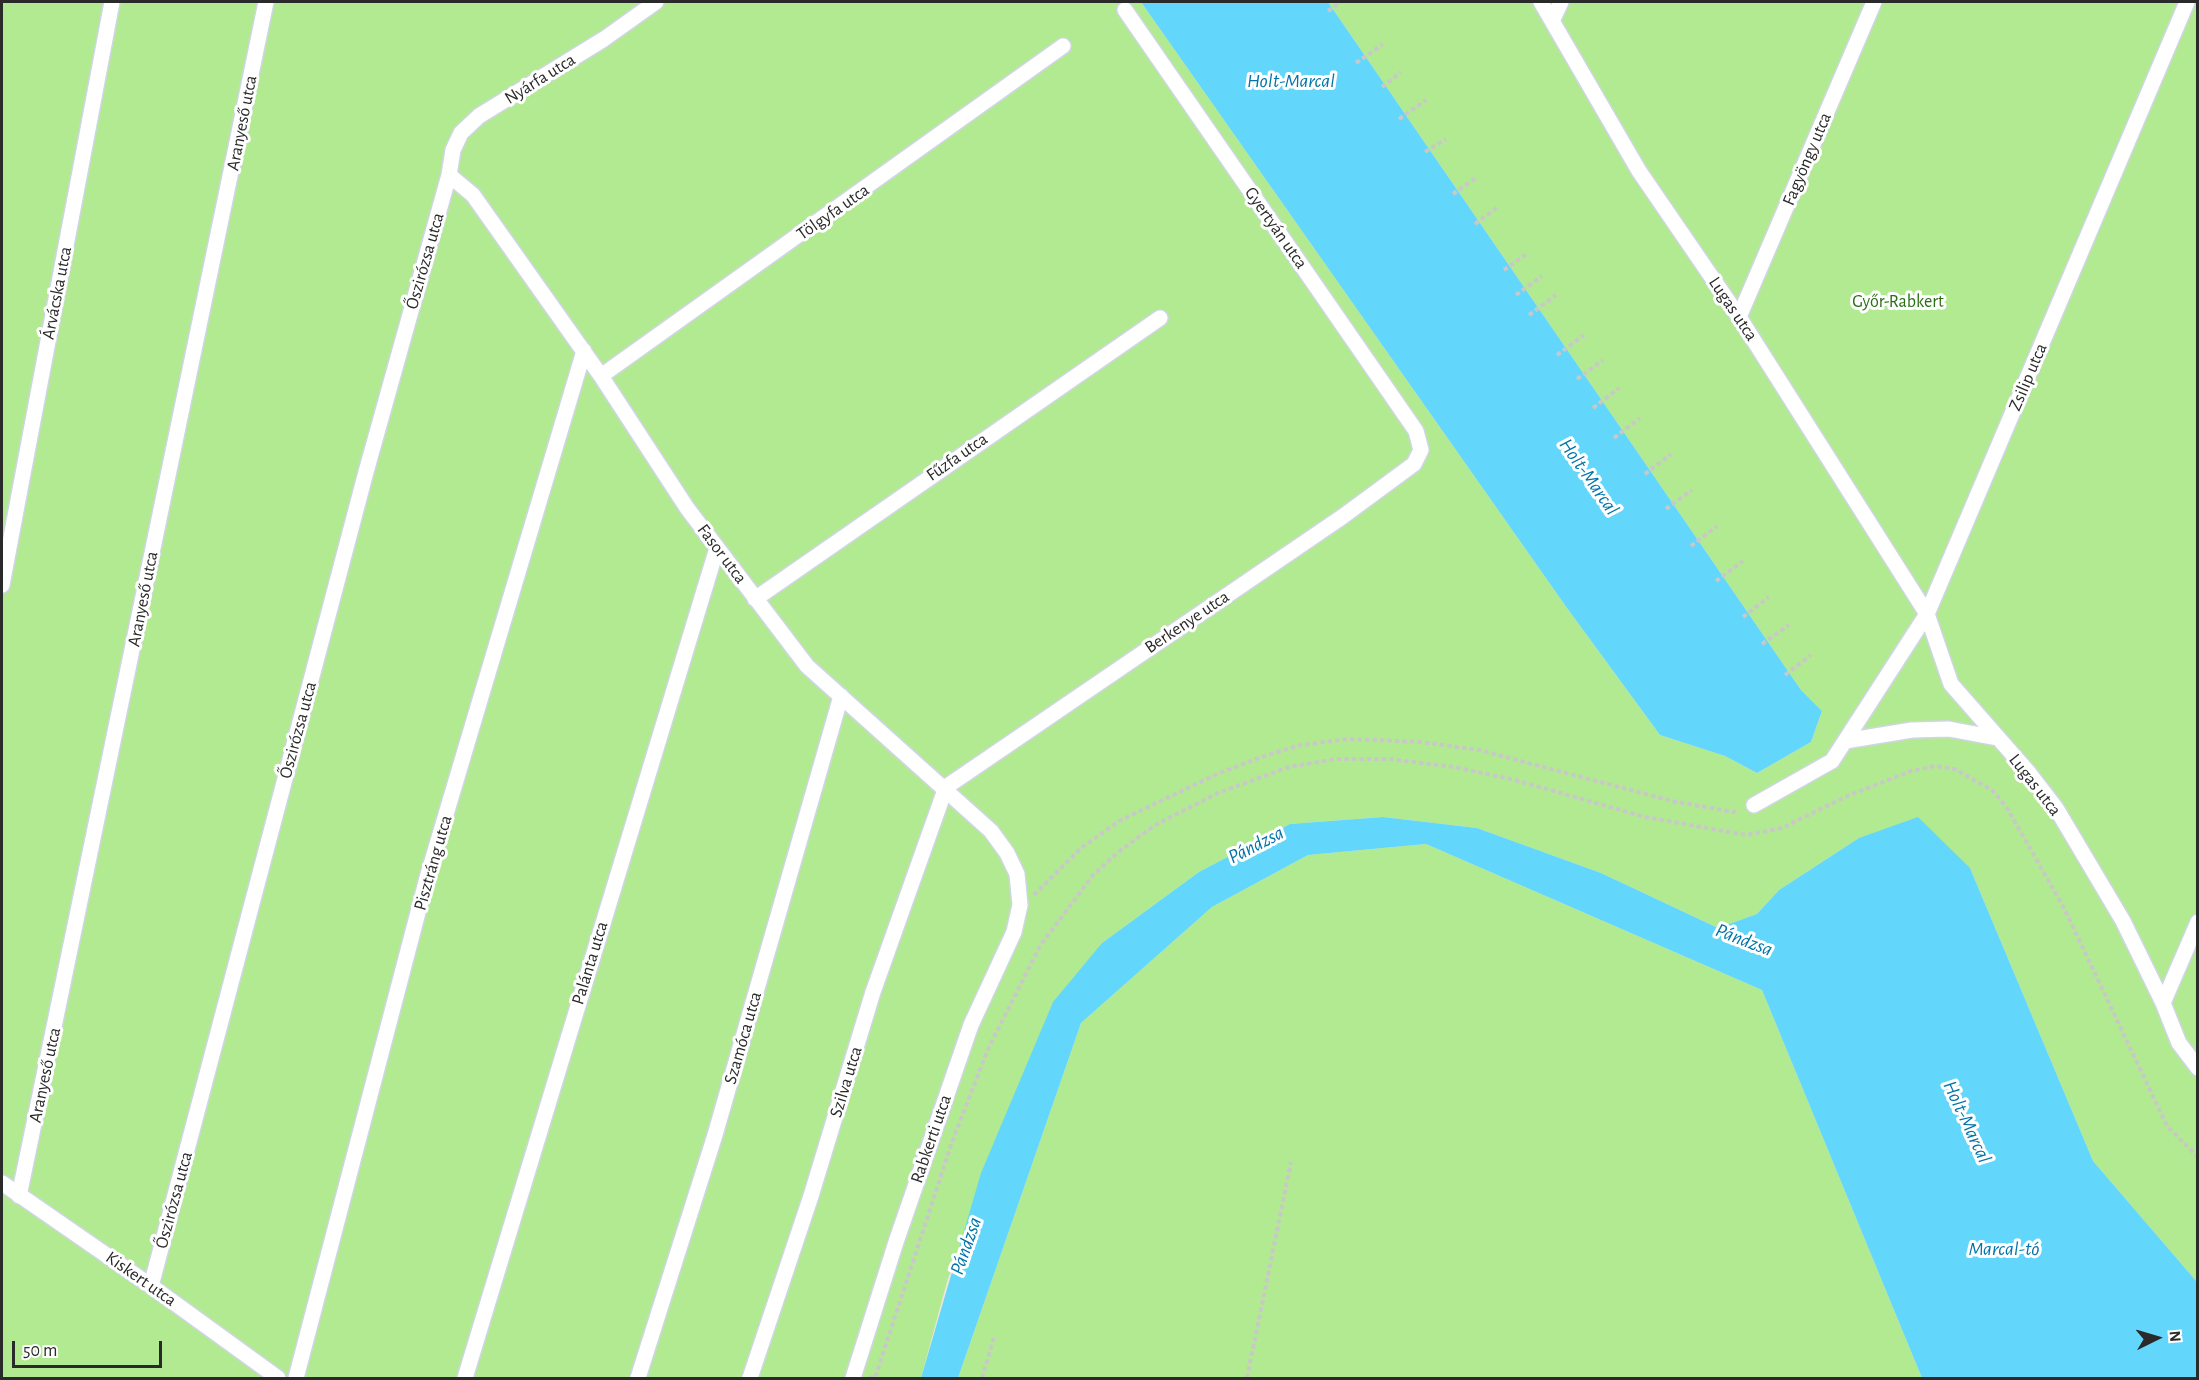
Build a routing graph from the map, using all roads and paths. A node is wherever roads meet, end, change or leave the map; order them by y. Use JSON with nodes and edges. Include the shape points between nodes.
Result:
{"nodes":[{"id":1,"x":112,"y":2,"type":"edge"},
{"id":2,"x":266,"y":2,"type":"edge"},
{"id":3,"x":656,"y":2,"type":"edge"},
{"id":4,"x":1341,"y":2,"type":"edge"},
{"id":5,"x":1542,"y":2,"type":"edge"},
{"id":6,"x":1560,"y":2,"type":"edge"},
{"id":7,"x":1874,"y":2,"type":"edge"},
{"id":8,"x":2187,"y":2,"type":"edge"},
{"id":9,"x":1125,"y":10,"type":"dead end"},
{"id":10,"x":1328,"y":11,"type":"dead end"},
{"id":11,"x":1552,"y":21,"type":"junction"},
{"id":12,"x":1383,"y":44,"type":"dead end"},
{"id":13,"x":1063,"y":46,"type":"dead end"},
{"id":14,"x":1356,"y":63,"type":"dead end"},
{"id":15,"x":1401,"y":72,"type":"dead end"},
{"id":16,"x":1382,"y":87,"type":"dead end"},
{"id":17,"x":1426,"y":100,"type":"dead end"},
{"id":18,"x":1399,"y":119,"type":"dead end"},
{"id":19,"x":1446,"y":139,"type":"dead end"},
{"id":20,"x":1425,"y":152,"type":"dead end"},
{"id":21,"x":449,"y":175,"type":"junction"},
{"id":22,"x":1477,"y":177,"type":"dead end"},
{"id":23,"x":1453,"y":194,"type":"dead end"},
{"id":24,"x":1499,"y":206,"type":"dead end"},
{"id":25,"x":1475,"y":224,"type":"dead end"},
{"id":26,"x":1528,"y":253,"type":"dead end"},
{"id":27,"x":1504,"y":270,"type":"dead end"},
{"id":28,"x":1542,"y":276,"type":"dead end"},
{"id":29,"x":1516,"y":295,"type":"dead end"},
{"id":30,"x":1556,"y":295,"type":"dead end"},
{"id":31,"x":1529,"y":315,"type":"dead end"},
{"id":32,"x":1739,"y":317,"type":"junction"},
{"id":33,"x":1160,"y":318,"type":"dead end"},
{"id":34,"x":1584,"y":335,"type":"dead end"},
{"id":35,"x":584,"y":351,"type":"junction"},
{"id":36,"x":1557,"y":354,"type":"dead end"},
{"id":37,"x":1603,"y":360,"type":"dead end"},
{"id":38,"x":601,"y":376,"type":"junction"},
{"id":39,"x":1577,"y":379,"type":"dead end"},
{"id":40,"x":1619,"y":388,"type":"dead end"},
{"id":41,"x":1593,"y":408,"type":"dead end"},
{"id":42,"x":1640,"y":418,"type":"dead end"},
{"id":43,"x":1614,"y":438,"type":"dead end"},
{"id":44,"x":1421,"y":450,"type":"joint"},
{"id":45,"x":1671,"y":454,"type":"dead end"},
{"id":46,"x":1645,"y":474,"type":"dead end"},
{"id":47,"x":1692,"y":490,"type":"dead end"},
{"id":48,"x":1666,"y":509,"type":"dead end"},
{"id":49,"x":1717,"y":526,"type":"dead end"},
{"id":50,"x":1691,"y":546,"type":"dead end"},
{"id":51,"x":717,"y":548,"type":"junction"},
{"id":52,"x":1743,"y":561,"type":"dead end"},
{"id":53,"x":1716,"y":581,"type":"dead end"},
{"id":54,"x":2,"y":585,"type":"edge"},
{"id":55,"x":1769,"y":597,"type":"dead end"},
{"id":56,"x":755,"y":599,"type":"junction"},
{"id":57,"x":1928,"y":614,"type":"junction"},
{"id":58,"x":1743,"y":617,"type":"dead end"},
{"id":59,"x":1789,"y":625,"type":"dead end"},
{"id":60,"x":1762,"y":644,"type":"dead end"},
{"id":61,"x":1811,"y":655,"type":"dead end"},
{"id":62,"x":1785,"y":675,"type":"dead end"},
{"id":63,"x":841,"y":696,"type":"junction"},
{"id":64,"x":1997,"y":738,"type":"junction"},
{"id":65,"x":1845,"y":741,"type":"junction"},
{"id":66,"x":946,"y":787,"type":"junction"},
{"id":67,"x":1754,"y":805,"type":"joint"},
{"id":68,"x":1020,"y":904,"type":"junction"},
{"id":69,"x":2198,"y":922,"type":"edge"},
{"id":70,"x":2163,"y":1003,"type":"junction"},
{"id":71,"x":2198,"y":1068,"type":"edge"},
{"id":72,"x":2198,"y":1158,"type":"edge"},
{"id":73,"x":1291,"y":1162,"type":"dead end"},
{"id":74,"x":2,"y":1183,"type":"edge"},
{"id":75,"x":20,"y":1196,"type":"junction"},
{"id":76,"x":152,"y":1286,"type":"junction"},
{"id":77,"x":994,"y":1336,"type":"dead end"},
{"id":78,"x":278,"y":1378,"type":"edge"},
{"id":79,"x":296,"y":1378,"type":"edge"},
{"id":80,"x":465,"y":1378,"type":"edge"},
{"id":81,"x":638,"y":1378,"type":"edge"},
{"id":82,"x":750,"y":1378,"type":"edge"},
{"id":83,"x":853,"y":1378,"type":"edge"},
{"id":84,"x":875,"y":1378,"type":"edge"},
{"id":85,"x":982,"y":1378,"type":"edge"},
{"id":86,"x":1247,"y":1378,"type":"edge"}],
"edges":[{"from":1,"to":54,"type":"street","name":"Árvácska utca"},
{"from":2,"to":75,"type":"street","name":"Aranyeső utca"},
{"from":3,"to":21,"type":"street","name":"Nyárfa utca","via":[[479,116],[461,133],[453,150]]},
{"from":4,"to":10,"type":"path"},
{"from":5,"to":11,"type":"street","name":"Lugas utca"},
{"from":6,"to":11,"type":"street"},
{"from":7,"to":32,"type":"street","name":"Fagyöngy utca"},
{"from":8,"to":57,"type":"street","name":"Zsilip utca"},
{"from":9,"to":44,"type":"street","name":"Gyertyán utca","via":[[1416,430]]},
{"from":11,"to":32,"type":"street","name":"Lugas utca","via":[[1639,171]]},
{"from":12,"to":14,"type":"path"},
{"from":13,"to":38,"type":"street","name":"Tölgyfa utca"},
{"from":15,"to":16,"type":"path"},
{"from":17,"to":18,"type":"path"},
{"from":19,"to":20,"type":"path"},
{"from":21,"to":35,"type":"street","name":"Fasor utca","via":[[473,195]]},
{"from":21,"to":76,"type":"street","name":"Őszirózsa utca","via":[[366,472]]},
{"from":22,"to":23,"type":"path"},
{"from":24,"to":25,"type":"path"},
{"from":26,"to":27,"type":"path"},
{"from":28,"to":29,"type":"path"},
{"from":30,"to":31,"type":"path"},
{"from":32,"to":57,"type":"street","name":"Lugas utca"},
{"from":33,"to":56,"type":"street","name":"Fűzfa utca"},
{"from":34,"to":36,"type":"path"},
{"from":35,"to":38,"type":"street","name":"Fasor utca"},
{"from":35,"to":79,"type":"street","name":"Pisztráng utca","via":[[427,878]]},
{"from":37,"to":39,"type":"path"},
{"from":38,"to":51,"type":"street","name":"Fasor utca"},
{"from":40,"to":41,"type":"path"},
{"from":42,"to":43,"type":"path"},
{"from":44,"to":66,"type":"street","name":"Berkenye utca","via":[[1414,464],[1341,517]]},
{"from":45,"to":46,"type":"path"},
{"from":47,"to":48,"type":"path"},
{"from":49,"to":50,"type":"path"},
{"from":51,"to":56,"type":"street","name":"Fasor utca"},
{"from":51,"to":80,"type":"street","name":"Palánta utca"},
{"from":52,"to":53,"type":"path"},
{"from":55,"to":58,"type":"path"},
{"from":56,"to":63,"type":"street","name":"Fasor utca","via":[[807,666]]},
{"from":57,"to":64,"type":"street","name":"Lugas utca","via":[[1951,684]]},
{"from":57,"to":65,"type":"street","name":"Zsilip utca"},
{"from":59,"to":60,"type":"path"},
{"from":61,"to":62,"type":"path"},
{"from":63,"to":66,"type":"street","name":"Fasor utca"},
{"from":63,"to":81,"type":"street","name":"Szamóca utca","via":[[715,1135]]},
{"from":64,"to":65,"type":"street","name":"Lugas utca","via":[[1949,729]]},
{"from":64,"to":70,"type":"street","name":"Lugas utca","via":[[2056,808],[2123,921]]},
{"from":65,"to":67,"type":"street","via":[[1832,761]]},
{"from":66,"to":68,"type":"street","name":"Fasor utca","via":[[992,831],[1007,853],[1017,874]]},
{"from":66,"to":82,"type":"street","name":"Szilva utca","via":[[873,992]]},
{"from":67,"to":68,"type":"path","via":[[1733,812],[1672,801],[1479,750],[1422,742],[1348,739],[1301,745],[1217,774],[1119,821],[1082,848],[1042,890]]},
{"from":68,"to":83,"type":"street","name":"Rabkerti utca","via":[[1014,932],[971,1025]]},
{"from":69,"to":70,"type":"street"},
{"from":70,"to":71,"type":"street","name":"Lugas utca","via":[[2179,1043]]},
{"from":72,"to":84,"type":"path","via":[[2167,1126],[2064,908],[2007,808],[1993,790],[1955,769],[1935,766],[1911,771],[1782,828],[1746,835],[1645,817],[1454,767],[1389,759],[1336,759],[1289,766],[1218,793],[1155,825],[1093,875],[1040,946],[988,1049],[952,1142]]},
{"from":73,"to":86,"type":"path"},
{"from":74,"to":75,"type":"street","name":"Kiskert utca"},
{"from":75,"to":76,"type":"street","name":"Kiskert utca"},
{"from":76,"to":78,"type":"street","name":"Kiskert utca"},
{"from":77,"to":85,"type":"path"}]}
